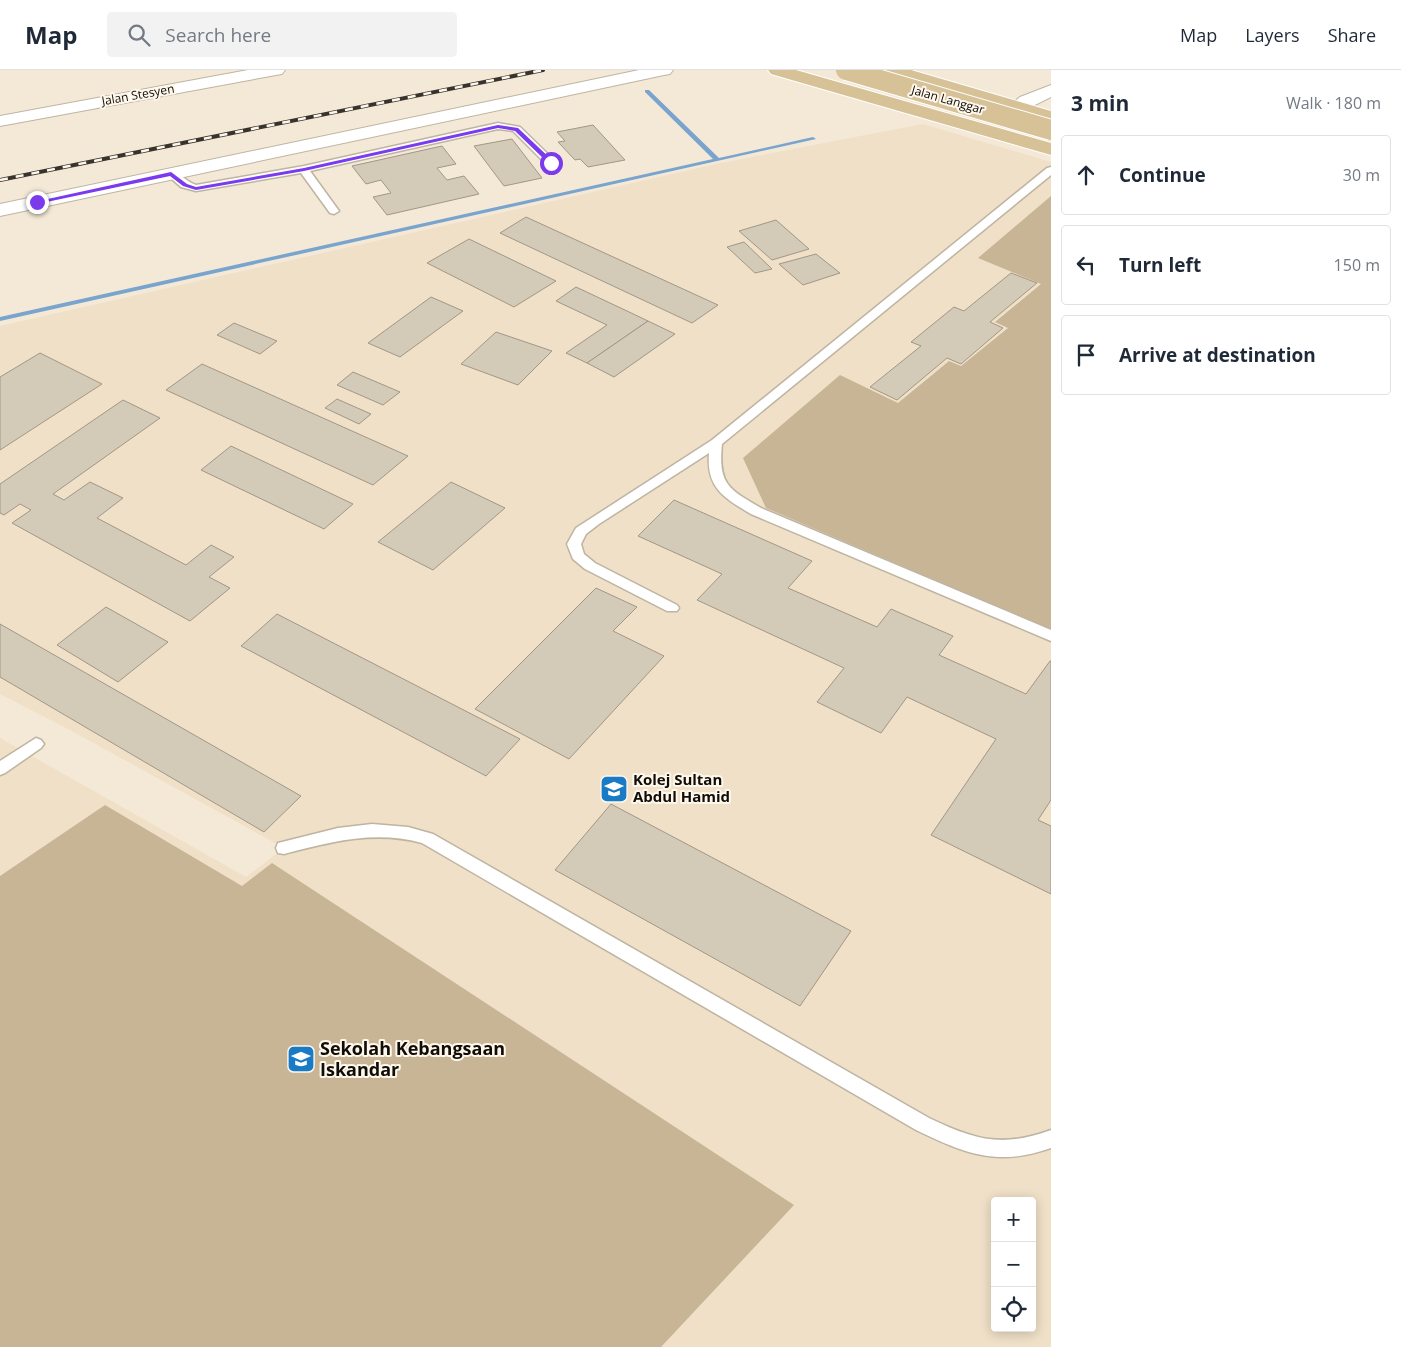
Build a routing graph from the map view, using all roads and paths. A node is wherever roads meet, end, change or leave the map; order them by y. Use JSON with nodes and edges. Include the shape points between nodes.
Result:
{"nodes":[{"id":1,"x":276,"y":70,"type":"edge"},
{"id":2,"x":664,"y":70,"type":"edge"},
{"id":3,"x":778,"y":70,"type":"edge"},
{"id":4,"x":846,"y":70,"type":"edge"},
{"id":5,"x":892,"y":70,"type":"edge"},
{"id":6,"x":1051,"y":90,"type":"edge"},
{"id":7,"x":1017,"y":107,"type":"junction"},
{"id":8,"x":1051,"y":117,"type":"edge"},
{"id":9,"x":0,"y":120,"type":"edge"},
{"id":10,"x":1051,"y":130,"type":"edge"},
{"id":11,"x":1051,"y":149,"type":"edge"},
{"id":12,"x":551,"y":163,"type":"dead end"},
{"id":13,"x":304,"y":169,"type":"junction"},
{"id":14,"x":1051,"y":170,"type":"edge"},
{"id":15,"x":171,"y":174,"type":"junction"},
{"id":16,"x":0,"y":210,"type":"edge"},
{"id":17,"x":334,"y":211,"type":"dead end"},
{"id":18,"x":716,"y":443,"type":"junction"},
{"id":19,"x":672,"y":608,"type":"dead end"},
{"id":20,"x":1051,"y":636,"type":"edge"},
{"id":21,"x":36,"y":744,"type":"dead end"},
{"id":22,"x":0,"y":769,"type":"edge"},
{"id":23,"x":284,"y":848,"type":"dead end"},
{"id":24,"x":1051,"y":1139,"type":"edge"}],
"edges":[{"from":1,"to":9,"type":"street","name":"Jalan Stesyen"},
{"from":2,"to":15,"type":"street"},
{"from":3,"to":11,"type":"main road"},
{"from":4,"to":10,"type":"main road","name":"Jalan Langgar","bridge":true},
{"from":5,"to":7,"type":"main road"},
{"from":6,"to":7,"type":"street"},
{"from":7,"to":8,"type":"main road"},
{"from":12,"to":13,"type":"lane","via":[[516,130],[498,126]]},
{"from":13,"to":15,"type":"lane","via":[[196,188],[185,185]]},
{"from":13,"to":17,"type":"lane"},
{"from":14,"to":18,"type":"lane"},
{"from":15,"to":16,"type":"street"},
{"from":18,"to":19,"type":"lane","via":[[594,521],[581,531],[574,544],[578,556],[590,566]]},
{"from":18,"to":20,"type":"lane","via":[[715,472],[721,486],[735,499],[756,511]]},
{"from":21,"to":22,"type":"lane"},
{"from":23,"to":24,"type":"lane","via":[[370,829],[408,832],[427,838],[913,1120],[980,1148],[1026,1149]]}]}
